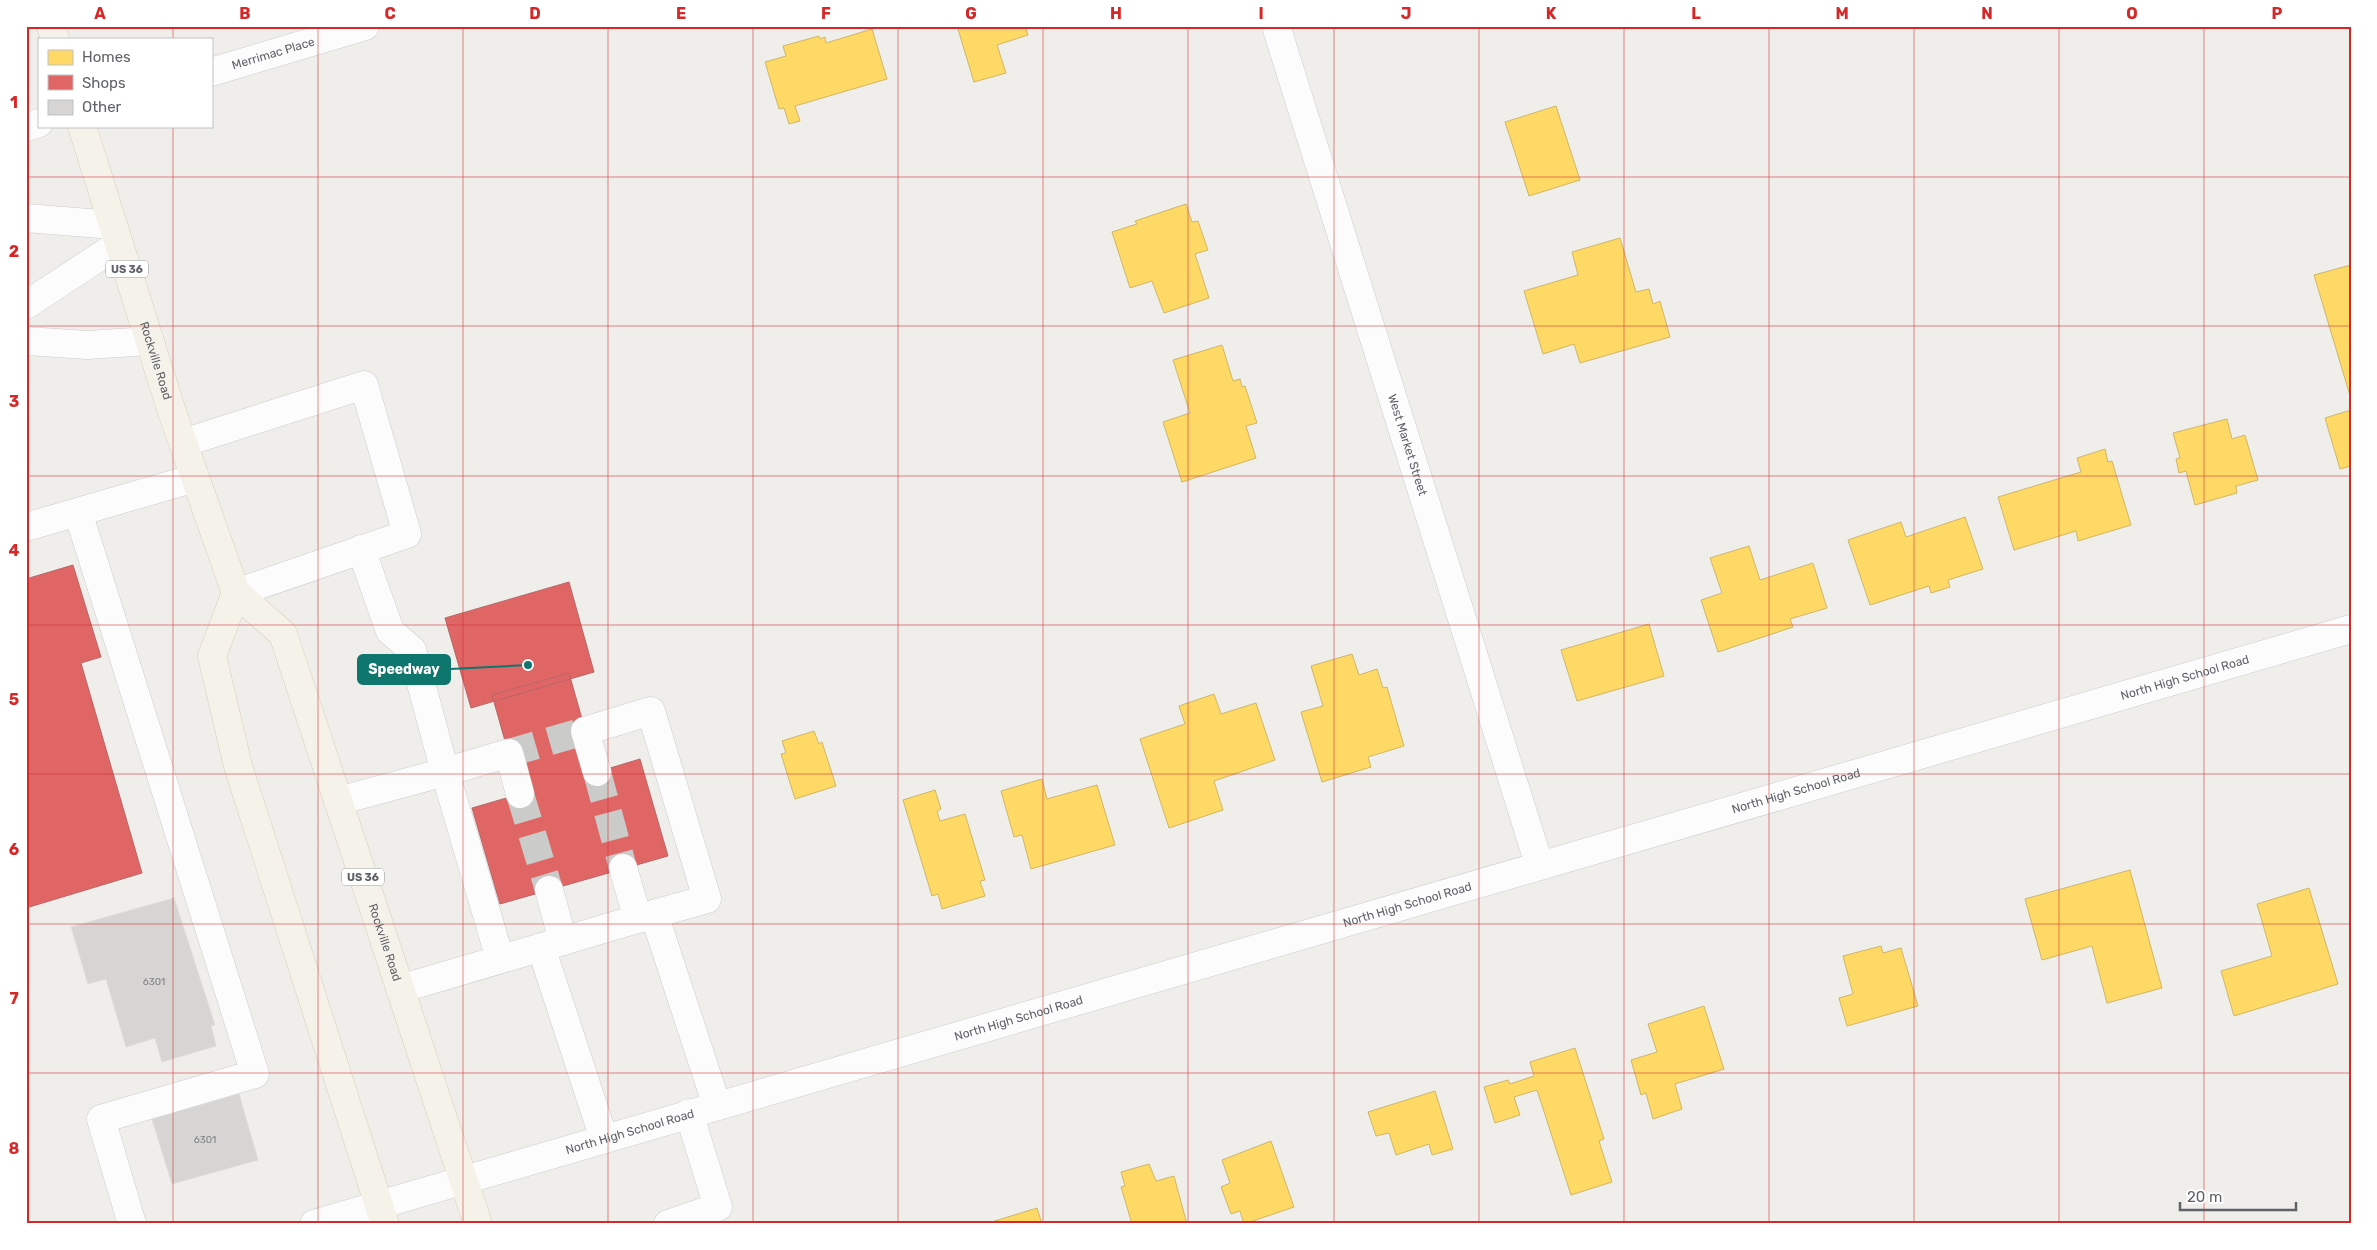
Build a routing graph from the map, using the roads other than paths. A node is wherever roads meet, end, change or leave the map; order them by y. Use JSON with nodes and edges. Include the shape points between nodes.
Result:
{"nodes":[{"id":1,"x":51,"y":26,"type":"edge"},
{"id":2,"x":364,"y":26,"type":"edge"},
{"id":3,"x":1276,"y":26,"type":"edge"},
{"id":4,"x":55,"y":38,"type":"edge"},
{"id":5,"x":212,"y":72,"type":"edge"},
{"id":6,"x":38,"y":123,"type":"edge"},
{"id":7,"x":26,"y":127,"type":"edge"},
{"id":8,"x":83,"y":128,"type":"edge"},
{"id":9,"x":26,"y":218,"type":"edge"},
{"id":10,"x":116,"y":234,"type":"junction"},
{"id":11,"x":26,"y":306,"type":"edge"},
{"id":12,"x":26,"y":341,"type":"edge"},
{"id":13,"x":150,"y":341,"type":"junction"},
{"id":14,"x":183,"y":442,"type":"junction"},
{"id":15,"x":195,"y":478,"type":"junction"},
{"id":16,"x":78,"y":512,"type":"junction"},
{"id":17,"x":26,"y":527,"type":"edge"},
{"id":18,"x":361,"y":550,"type":"junction"},
{"id":19,"x":236,"y":593,"type":"junction"},
{"id":20,"x":2351,"y":629,"type":"edge"},
{"id":21,"x":445,"y":772,"type":"junction"},
{"id":22,"x":597,"y":772,"type":"tunnel mouth"},
{"id":23,"x":520,"y":794,"type":"tunnel mouth"},
{"id":24,"x":338,"y":801,"type":"junction"},
{"id":25,"x":1539,"y":864,"type":"junction"},
{"id":26,"x":623,"y":868,"type":"tunnel mouth"},
{"id":27,"x":548,"y":890,"type":"tunnel mouth"},
{"id":28,"x":646,"y":916,"type":"junction"},
{"id":29,"x":552,"y":944,"type":"junction"},
{"id":30,"x":500,"y":959,"type":"junction"},
{"id":31,"x":400,"y":989,"type":"junction"},
{"id":32,"x":717,"y":1106,"type":"junction"},
{"id":33,"x":690,"y":1114,"type":"junction"},
{"id":34,"x":604,"y":1139,"type":"junction"},
{"id":35,"x":462,"y":1180,"type":"junction"},
{"id":36,"x":382,"y":1214,"type":"edge"},
{"id":37,"x":132,"y":1224,"type":"edge"},
{"id":38,"x":314,"y":1224,"type":"edge"},
{"id":39,"x":478,"y":1224,"type":"edge"},
{"id":40,"x":668,"y":1224,"type":"edge"}],
"edges":[{"from":1,"to":4,"type":"main road"},
{"from":2,"to":5,"type":"street","name":"Merrimac Place"},
{"from":3,"to":25,"type":"street","name":"West Market Street"},
{"from":6,"to":7,"type":"street"},
{"from":8,"to":10,"type":"main road","name":"Rockville Road","number":"US 36"},
{"from":9,"to":10,"type":"street"},
{"from":10,"to":11,"type":"street"},
{"from":10,"to":13,"type":"main road","name":"Rockville Road","number":"US 36"},
{"from":12,"to":13,"type":"street","via":[[87,346]]},
{"from":13,"to":14,"type":"main road","name":"Rockville Road","number":"US 36"},
{"from":14,"to":15,"type":"main road","name":"Rockville Road","number":"US 36"},
{"from":14,"to":18,"type":"street","via":[[364,386],[407,534]]},
{"from":15,"to":16,"type":"street"},
{"from":15,"to":19,"type":"main road","name":"Rockville Road","number":"US 36"},
{"from":16,"to":17,"type":"street"},
{"from":16,"to":37,"type":"street","via":[[255,1074],[101,1119]]},
{"from":18,"to":19,"type":"street"},
{"from":18,"to":21,"type":"street","via":[[390,631],[412,650]]},
{"from":19,"to":24,"type":"main road","name":"Rockville Road","number":"US 36","via":[[283,634]]},
{"from":19,"to":36,"type":"main road","via":[[212,656],[238,766]]},
{"from":20,"to":25,"type":"street","name":"North High School Road"},
{"from":21,"to":23,"type":"street","via":[[509,753]]},
{"from":21,"to":24,"type":"street"},
{"from":21,"to":30,"type":"street"},
{"from":22,"to":28,"type":"street","via":[[585,731],[651,711],[707,899]]},
{"from":24,"to":31,"type":"main road","name":"Rockville Road","number":"US 36"},
{"from":25,"to":32,"type":"street","name":"North High School Road"},
{"from":26,"to":28,"type":"street"},
{"from":27,"to":29,"type":"street"},
{"from":28,"to":29,"type":"street"},
{"from":28,"to":32,"type":"street"},
{"from":29,"to":30,"type":"street"},
{"from":29,"to":34,"type":"street"},
{"from":30,"to":31,"type":"street"},
{"from":31,"to":35,"type":"main road","name":"Rockville Road","number":"US 36"},
{"from":32,"to":33,"type":"street","name":"North High School Road"},
{"from":33,"to":34,"type":"street","name":"North High School Road"},
{"from":33,"to":40,"type":"street","via":[[718,1207]]},
{"from":34,"to":35,"type":"street","name":"North High School Road"},
{"from":35,"to":36,"type":"street","name":"North High School Road"},
{"from":35,"to":39,"type":"main road","name":"Rockville Road","number":"US 36"},
{"from":36,"to":38,"type":"street","name":"North High School Road"}]}
